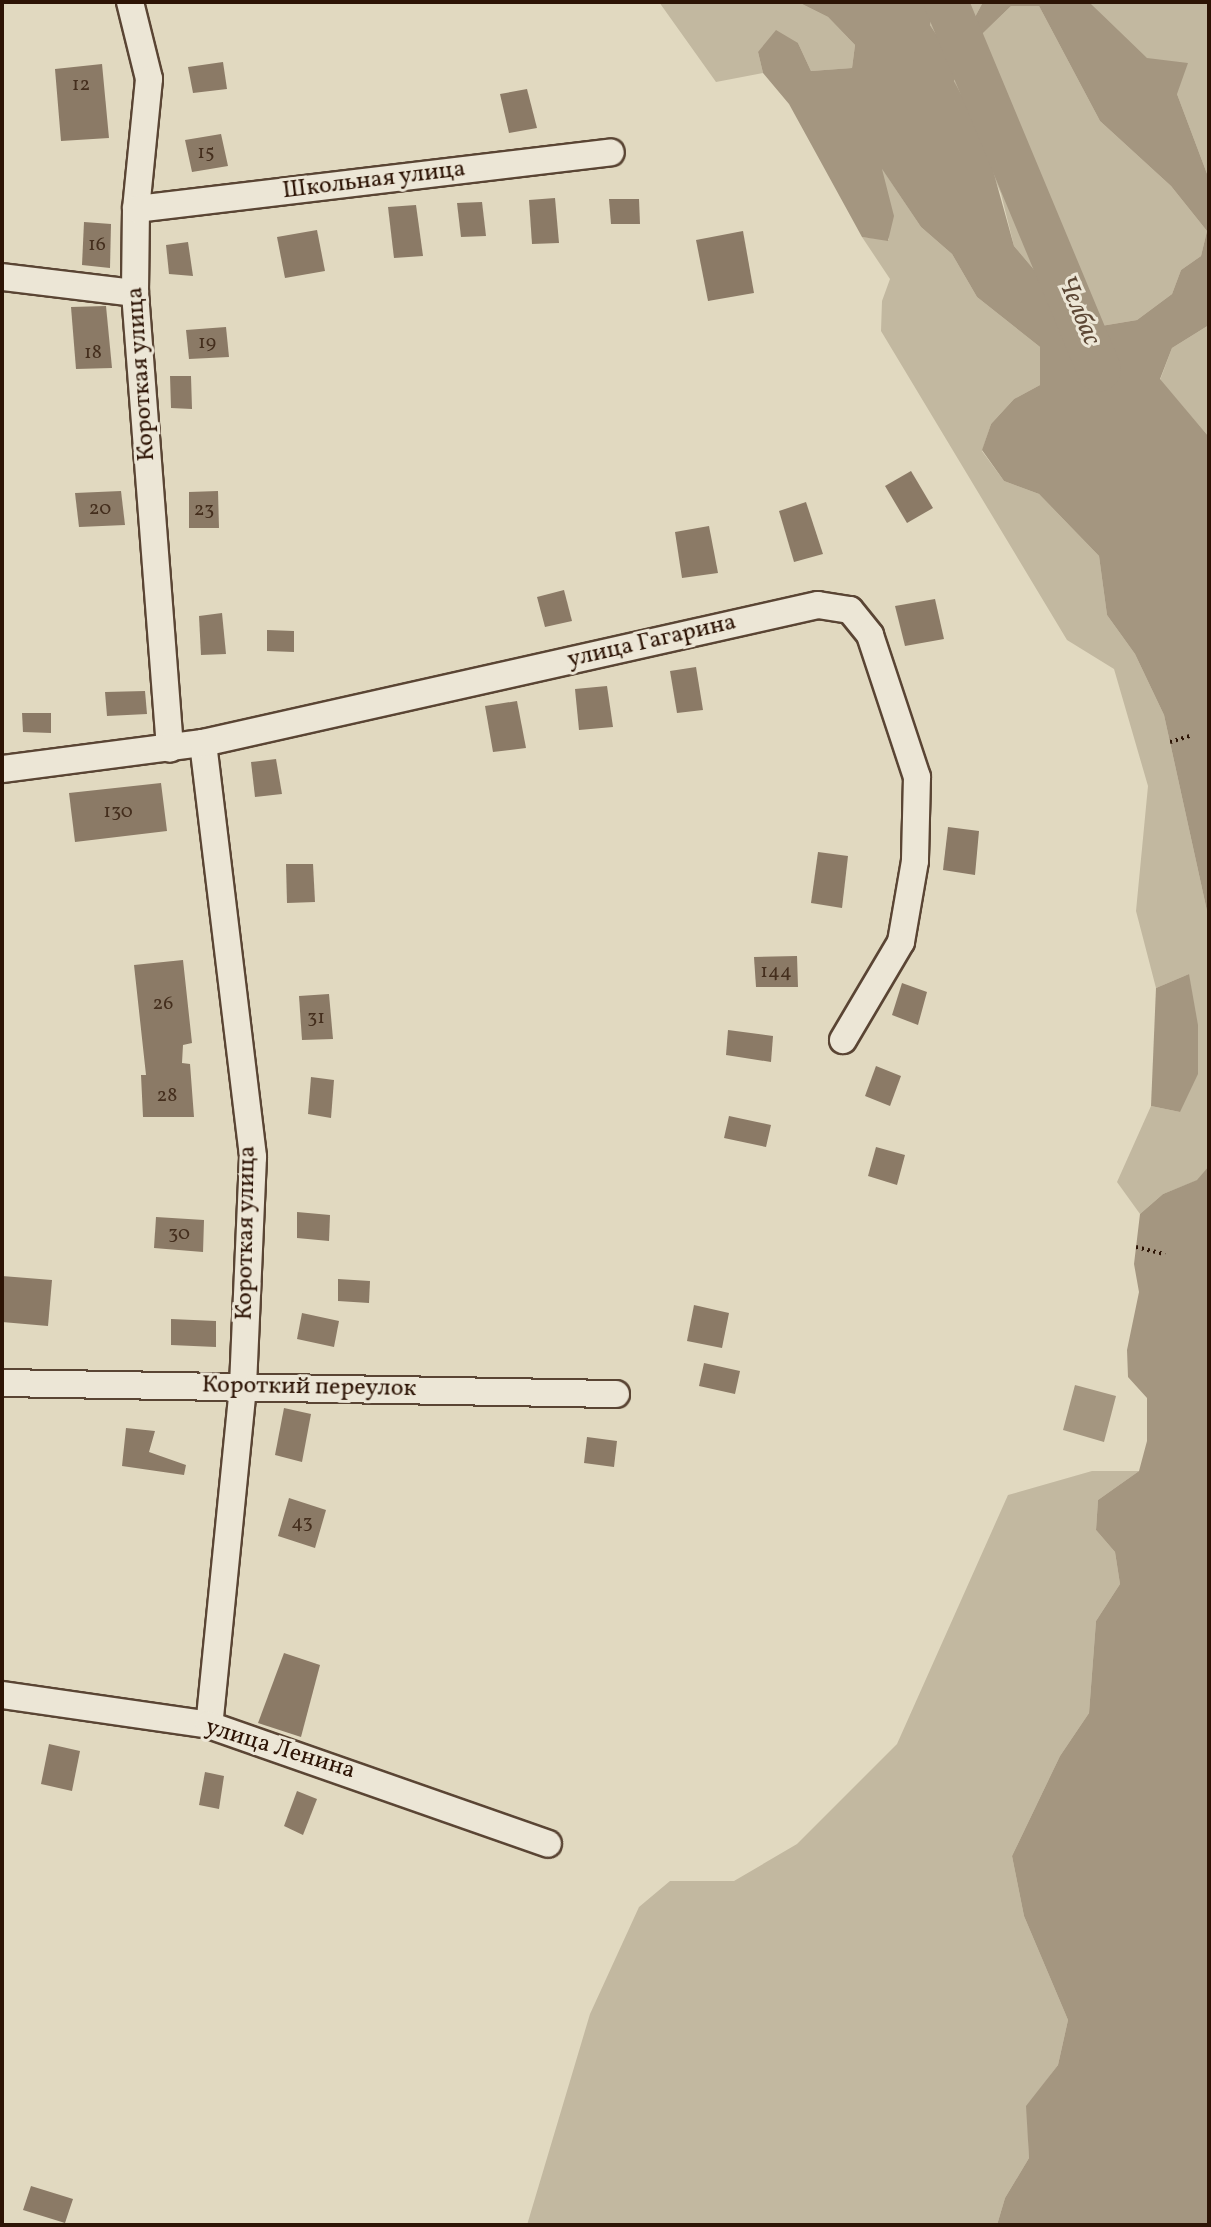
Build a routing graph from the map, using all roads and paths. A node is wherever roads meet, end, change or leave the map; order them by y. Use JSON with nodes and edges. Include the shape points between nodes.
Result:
{"nodes":[{"id":1,"x":130,"y":2,"type":"edge"},
{"id":2,"x":611,"y":152,"type":"dead end"},
{"id":3,"x":136,"y":209,"type":"junction"},
{"id":4,"x":2,"y":277,"type":"edge"},
{"id":5,"x":135,"y":293,"type":"junction"},
{"id":6,"x":1190,"y":736,"type":"dead end"},
{"id":7,"x":1170,"y":742,"type":"dead end"},
{"id":8,"x":203,"y":743,"type":"junction"},
{"id":9,"x":170,"y":749,"type":"junction"},
{"id":10,"x":2,"y":769,"type":"edge"},
{"id":11,"x":843,"y":1040,"type":"dead end"},
{"id":12,"x":1136,"y":1247,"type":"dead end"},
{"id":13,"x":1165,"y":1254,"type":"dead end"},
{"id":14,"x":2,"y":1383,"type":"edge"},
{"id":15,"x":243,"y":1387,"type":"junction"},
{"id":16,"x":616,"y":1394,"type":"dead end"},
{"id":17,"x":2,"y":1695,"type":"edge"},
{"id":18,"x":209,"y":1725,"type":"junction"},
{"id":19,"x":548,"y":1844,"type":"dead end"}],
"edges":[{"from":1,"to":3,"type":"street","name":"Короткая улица","via":[[149,79]]},
{"from":2,"to":3,"type":"street","name":"Школьная улица"},
{"from":3,"to":5,"type":"street","name":"Короткая улица"},
{"from":4,"to":5,"type":"street"},
{"from":5,"to":9,"type":"street","name":"Короткая улица"},
{"from":6,"to":7,"type":"path"},
{"from":8,"to":9,"type":"street","name":"улица Гагарина"},
{"from":8,"to":11,"type":"street","name":"улица Гагарина","via":[[818,605],[850,610],[870,635],[917,777],[915,861],[901,942]]},
{"from":8,"to":15,"type":"street","name":"Короткая улица","via":[[253,1157]]},
{"from":9,"to":10,"type":"street","name":"улица Гагарина"},
{"from":12,"to":13,"type":"path"},
{"from":14,"to":15,"type":"street","name":"Короткий переулок"},
{"from":15,"to":16,"type":"street","name":"Короткий переулок"},
{"from":15,"to":18,"type":"street","name":"Короткая улица"},
{"from":17,"to":18,"type":"street","name":"улица Ленина"},
{"from":18,"to":19,"type":"street","name":"улица Ленина"}]}
